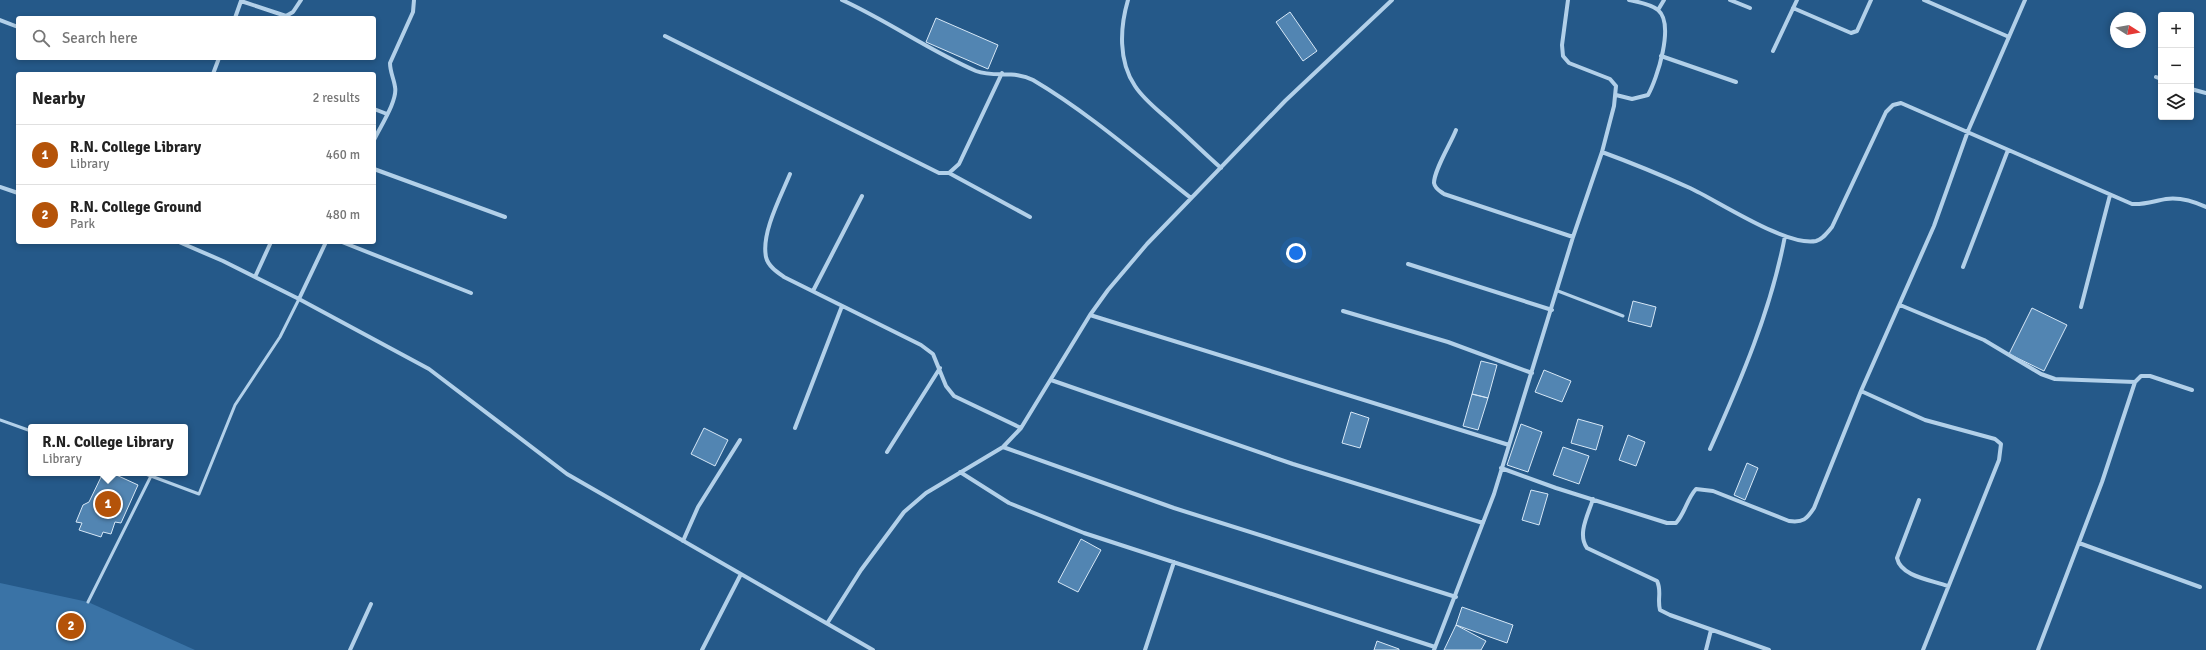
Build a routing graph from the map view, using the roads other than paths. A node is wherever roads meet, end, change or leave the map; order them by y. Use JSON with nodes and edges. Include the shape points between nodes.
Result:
{"nodes":[{"id":1,"x":301,"y":0,"type":"edge"},
{"id":2,"x":414,"y":0,"type":"edge"},
{"id":3,"x":842,"y":0,"type":"edge"},
{"id":4,"x":1128,"y":0,"type":"edge"},
{"id":5,"x":1392,"y":0,"type":"edge"},
{"id":6,"x":1568,"y":0,"type":"edge"},
{"id":7,"x":1629,"y":0,"type":"edge"},
{"id":8,"x":1664,"y":0,"type":"edge"},
{"id":9,"x":1730,"y":0,"type":"edge"},
{"id":10,"x":1797,"y":0,"type":"edge"},
{"id":11,"x":1871,"y":0,"type":"edge"},
{"id":12,"x":1924,"y":0,"type":"edge"},
{"id":13,"x":2025,"y":0,"type":"edge"},
{"id":14,"x":851,"y":2,"type":"edge"},
{"id":15,"x":1750,"y":8,"type":"dead end"},
{"id":16,"x":1793,"y":8,"type":"junction"},
{"id":17,"x":1658,"y":10,"type":"junction"},
{"id":18,"x":236,"y":16,"type":"edge"},
{"id":19,"x":286,"y":16,"type":"edge"},
{"id":20,"x":286,"y":16,"type":"edge"},
{"id":21,"x":0,"y":20,"type":"edge"},
{"id":22,"x":16,"y":25,"type":"edge"},
{"id":23,"x":665,"y":36,"type":"dead end"},
{"id":24,"x":2009,"y":37,"type":"junction"},
{"id":25,"x":1773,"y":51,"type":"dead end"},
{"id":26,"x":1661,"y":56,"type":"junction"},
{"id":27,"x":218,"y":60,"type":"edge"},
{"id":28,"x":214,"y":72,"type":"edge"},
{"id":29,"x":1002,"y":73,"type":"junction"},
{"id":30,"x":1736,"y":82,"type":"dead end"},
{"id":31,"x":2194,"y":90,"type":"edge"},
{"id":32,"x":2206,"y":93,"type":"edge"},
{"id":33,"x":1616,"y":96,"type":"junction"},
{"id":34,"x":376,"y":110,"type":"edge"},
{"id":35,"x":386,"y":114,"type":"junction"},
{"id":36,"x":1456,"y":130,"type":"dead end"},
{"id":37,"x":1968,"y":131,"type":"junction"},
{"id":38,"x":376,"y":136,"type":"edge"},
{"id":39,"x":2008,"y":150,"type":"junction"},
{"id":40,"x":1602,"y":152,"type":"junction"},
{"id":41,"x":1220,"y":168,"type":"junction"},
{"id":42,"x":376,"y":170,"type":"edge"},
{"id":43,"x":949,"y":172,"type":"junction"},
{"id":44,"x":790,"y":174,"type":"dead end"},
{"id":45,"x":0,"y":187,"type":"edge"},
{"id":46,"x":16,"y":191,"type":"edge"},
{"id":47,"x":2110,"y":195,"type":"junction"},
{"id":48,"x":862,"y":196,"type":"dead end"},
{"id":49,"x":1191,"y":198,"type":"junction"},
{"id":50,"x":2206,"y":207,"type":"edge"},
{"id":51,"x":505,"y":217,"type":"dead end"},
{"id":52,"x":1030,"y":217,"type":"dead end"},
{"id":53,"x":1784,"y":236,"type":"junction"},
{"id":54,"x":1573,"y":237,"type":"junction"},
{"id":55,"x":183,"y":244,"type":"edge"},
{"id":56,"x":269,"y":244,"type":"edge"},
{"id":57,"x":325,"y":244,"type":"edge"},
{"id":58,"x":347,"y":244,"type":"edge"},
{"id":59,"x":1408,"y":264,"type":"dead end"},
{"id":60,"x":1963,"y":267,"type":"dead end"},
{"id":61,"x":255,"y":277,"type":"junction"},
{"id":62,"x":1558,"y":290,"type":"junction"},
{"id":63,"x":812,"y":291,"type":"junction"},
{"id":64,"x":471,"y":293,"type":"dead end"},
{"id":65,"x":299,"y":299,"type":"junction"},
{"id":66,"x":1900,"y":305,"type":"junction"},
{"id":67,"x":842,"y":306,"type":"junction"},
{"id":68,"x":2081,"y":306,"type":"dead end"},
{"id":69,"x":1552,"y":310,"type":"junction"},
{"id":70,"x":1343,"y":311,"type":"dead end"},
{"id":71,"x":1090,"y":315,"type":"junction"},
{"id":72,"x":1623,"y":316,"type":"dead end"},
{"id":73,"x":940,"y":368,"type":"junction"},
{"id":74,"x":1532,"y":373,"type":"junction"},
{"id":75,"x":1051,"y":380,"type":"junction"},
{"id":76,"x":2135,"y":382,"type":"junction"},
{"id":77,"x":2192,"y":390,"type":"dead end"},
{"id":78,"x":1861,"y":391,"type":"junction"},
{"id":79,"x":0,"y":420,"type":"edge"},
{"id":80,"x":796,"y":428,"type":"dead end"},
{"id":81,"x":1021,"y":428,"type":"junction"},
{"id":82,"x":28,"y":430,"type":"edge"},
{"id":83,"x":740,"y":440,"type":"dead end"},
{"id":84,"x":1509,"y":445,"type":"junction"},
{"id":85,"x":1003,"y":448,"type":"junction"},
{"id":86,"x":1710,"y":449,"type":"dead end"},
{"id":87,"x":887,"y":452,"type":"dead end"},
{"id":88,"x":1501,"y":468,"type":"junction"},
{"id":89,"x":960,"y":472,"type":"junction"},
{"id":90,"x":151,"y":476,"type":"joint"},
{"id":91,"x":1593,"y":499,"type":"junction"},
{"id":92,"x":1919,"y":500,"type":"dead end"},
{"id":93,"x":1483,"y":523,"type":"junction"},
{"id":94,"x":683,"y":541,"type":"junction"},
{"id":95,"x":2078,"y":543,"type":"junction"},
{"id":96,"x":1174,"y":562,"type":"junction"},
{"id":97,"x":741,"y":574,"type":"junction"},
{"id":98,"x":1948,"y":586,"type":"junction"},
{"id":99,"x":2200,"y":587,"type":"dead end"},
{"id":100,"x":1456,"y":597,"type":"junction"},
{"id":101,"x":88,"y":602,"type":"dead end"},
{"id":102,"x":371,"y":604,"type":"dead end"},
{"id":103,"x":828,"y":622,"type":"junction"},
{"id":104,"x":1712,"y":630,"type":"junction"},
{"id":105,"x":1434,"y":649,"type":"edge"},
{"id":106,"x":350,"y":650,"type":"edge"},
{"id":107,"x":702,"y":650,"type":"edge"},
{"id":108,"x":873,"y":650,"type":"edge"},
{"id":109,"x":1145,"y":650,"type":"edge"},
{"id":110,"x":1706,"y":650,"type":"edge"},
{"id":111,"x":1769,"y":650,"type":"edge"},
{"id":112,"x":1923,"y":650,"type":"edge"},
{"id":113,"x":2038,"y":650,"type":"edge"}],
"edges":[{"from":1,"to":20,"type":"street","via":[[293,12]]},
{"from":2,"to":35,"type":"street","via":[[413,12],[390,63],[396,94]]},
{"from":3,"to":14,"type":"street"},
{"from":4,"to":41,"type":"street","via":[[1123,17],[1123,47],[1126,66],[1134,85]]},
{"from":5,"to":41,"type":"street","via":[[1285,101]]},
{"from":6,"to":33,"type":"street","via":[[1563,56],[1569,62],[1610,79],[1616,86]]},
{"from":7,"to":17,"type":"street"},
{"from":8,"to":17,"type":"street"},
{"from":9,"to":15,"type":"street"},
{"from":10,"to":16,"type":"street"},
{"from":11,"to":16,"type":"street","via":[[1860,27],[1851,33]]},
{"from":12,"to":24,"type":"street"},
{"from":13,"to":24,"type":"street"},
{"from":14,"to":29,"type":"street","via":[[925,46],[978,72]]},
{"from":16,"to":25,"type":"street"},
{"from":17,"to":26,"type":"street","via":[[1664,16],[1666,27]]},
{"from":18,"to":19,"type":"street","via":[[241,1]]},
{"from":21,"to":22,"type":"street"},
{"from":23,"to":43,"type":"street","via":[[928,168],[939,173]]},
{"from":24,"to":37,"type":"street"},
{"from":26,"to":30,"type":"street"},
{"from":26,"to":33,"type":"street","via":[[1648,95],[1632,98]]},
{"from":27,"to":28,"type":"street"},
{"from":29,"to":43,"type":"street","via":[[972,140],[959,164]]},
{"from":29,"to":49,"type":"street","via":[[1032,80],[1112,135]]},
{"from":31,"to":32,"type":"street"},
{"from":33,"to":40,"type":"street"},
{"from":34,"to":35,"type":"street"},
{"from":35,"to":38,"type":"street"},
{"from":36,"to":54,"type":"street","via":[[1436,174],[1434,184],[1437,189],[1444,194]]},
{"from":37,"to":39,"type":"street"},
{"from":37,"to":53,"type":"street","via":[[1901,103],[1893,105],[1886,112],[1832,227],[1825,236],[1815,241]]},
{"from":37,"to":66,"type":"street","via":[[1934,226]]},
{"from":39,"to":47,"type":"street"},
{"from":39,"to":60,"type":"street"},
{"from":40,"to":53,"type":"street","via":[[1648,169]]},
{"from":40,"to":54,"type":"street"},
{"from":41,"to":49,"type":"street"},
{"from":42,"to":51,"type":"street"},
{"from":43,"to":52,"type":"street"},
{"from":44,"to":63,"type":"street","via":[[766,240],[766,258],[772,268],[784,277]]},
{"from":45,"to":46,"type":"street"},
{"from":47,"to":50,"type":"street","via":[[2132,204],[2143,205],[2178,199]]},
{"from":47,"to":68,"type":"street"},
{"from":48,"to":63,"type":"street"},
{"from":49,"to":71,"type":"street","via":[[1147,244]]},
{"from":53,"to":86,"type":"street","via":[[1775,280],[1746,364]]},
{"from":54,"to":62,"type":"street"},
{"from":55,"to":61,"type":"street"},
{"from":56,"to":61,"type":"street"},
{"from":57,"to":65,"type":"street"},
{"from":58,"to":64,"type":"street"},
{"from":59,"to":69,"type":"street"},
{"from":61,"to":65,"type":"street"},
{"from":62,"to":69,"type":"street"},
{"from":62,"to":72,"type":"lane"},
{"from":63,"to":67,"type":"street"},
{"from":65,"to":90,"type":"lane","via":[[280,337],[235,405],[199,494]]},
{"from":65,"to":94,"type":"street","via":[[429,369],[567,474]]},
{"from":66,"to":76,"type":"street","via":[[1984,340],[2041,374],[2055,379]]},
{"from":66,"to":78,"type":"street"},
{"from":67,"to":73,"type":"street","via":[[921,345],[933,354]]},
{"from":67,"to":80,"type":"street"},
{"from":69,"to":74,"type":"street"},
{"from":70,"to":74,"type":"street","via":[[1448,342]]},
{"from":71,"to":75,"type":"street"},
{"from":71,"to":84,"type":"street"},
{"from":73,"to":81,"type":"street","via":[[946,386],[954,396]]},
{"from":73,"to":87,"type":"street"},
{"from":74,"to":84,"type":"street"},
{"from":75,"to":81,"type":"street"},
{"from":75,"to":93,"type":"street","via":[[1287,462]]},
{"from":76,"to":77,"type":"street","via":[[2141,376],[2150,376]]},
{"from":76,"to":95,"type":"street","via":[[2102,482]]},
{"from":78,"to":91,"type":"street","via":[[1814,508],[1807,518],[1799,522],[1789,521],[1705,489],[1696,489],[1683,516],[1676,523],[1667,523]]},
{"from":78,"to":98,"type":"street","via":[[1925,420],[1995,439],[2001,444],[1999,460]]},
{"from":79,"to":82,"type":"lane"},
{"from":81,"to":85,"type":"street"},
{"from":83,"to":94,"type":"street","via":[[698,507]]},
{"from":84,"to":88,"type":"street"},
{"from":85,"to":89,"type":"street"},
{"from":85,"to":100,"type":"street","via":[[1174,508]]},
{"from":88,"to":91,"type":"street"},
{"from":88,"to":93,"type":"street"},
{"from":89,"to":96,"type":"street","via":[[1009,503],[1084,533]]},
{"from":89,"to":103,"type":"street","via":[[926,493],[904,512],[861,570]]},
{"from":90,"to":101,"type":"lane"},
{"from":91,"to":104,"type":"street","via":[[1582,532],[1582,541],[1587,548],[1657,580],[1660,587],[1660,610],[1670,616]]},
{"from":92,"to":98,"type":"street","via":[[1897,558],[1899,565],[1905,571]]},
{"from":93,"to":100,"type":"street"},
{"from":94,"to":97,"type":"street"},
{"from":95,"to":99,"type":"street"},
{"from":95,"to":113,"type":"street"},
{"from":96,"to":105,"type":"street"},
{"from":96,"to":109,"type":"street"},
{"from":97,"to":103,"type":"street"},
{"from":97,"to":107,"type":"street"},
{"from":98,"to":112,"type":"street"},
{"from":100,"to":105,"type":"street"},
{"from":102,"to":106,"type":"street"},
{"from":103,"to":108,"type":"street"},
{"from":104,"to":110,"type":"street"},
{"from":104,"to":111,"type":"street"}]}
